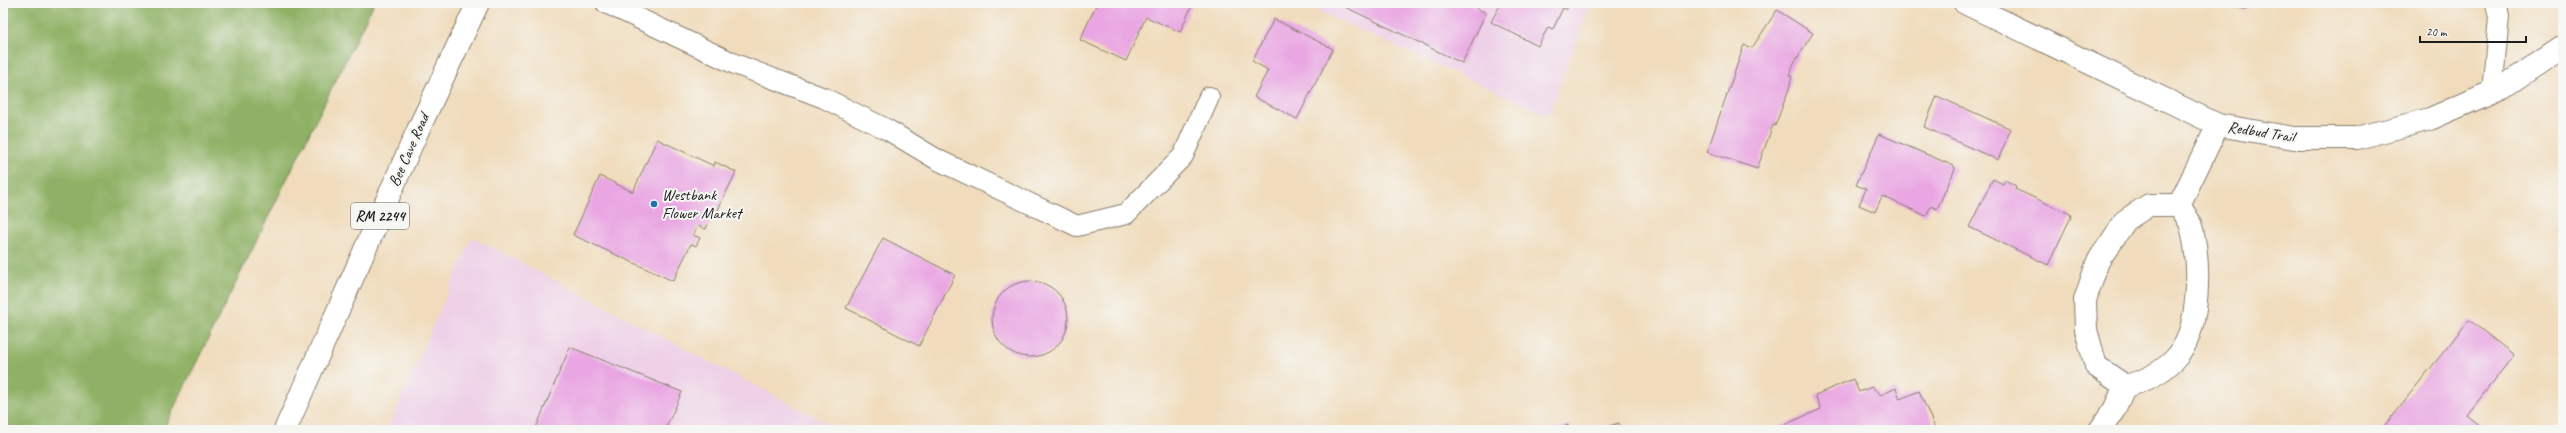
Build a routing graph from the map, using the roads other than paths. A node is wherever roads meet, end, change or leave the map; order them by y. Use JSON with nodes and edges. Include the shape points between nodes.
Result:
{"nodes":[{"id":1,"x":478,"y":3,"type":"edge"},
{"id":2,"x":606,"y":3,"type":"edge"},
{"id":3,"x":1965,"y":3,"type":"edge"},
{"id":4,"x":2496,"y":3,"type":"edge"},
{"id":5,"x":2563,"y":47,"type":"edge"},
{"id":6,"x":2492,"y":92,"type":"junction"},
{"id":7,"x":1209,"y":97,"type":"dead end"},
{"id":8,"x":2218,"y":125,"type":"junction"},
{"id":9,"x":2179,"y":205,"type":"junction"},
{"id":10,"x":2125,"y":386,"type":"junction"},
{"id":11,"x":285,"y":430,"type":"edge"},
{"id":12,"x":2100,"y":430,"type":"edge"}],
"edges":[{"from":1,"to":11,"type":"street","name":"Bee Cave Road","number":"RM 2244","via":[[418,130]]},
{"from":2,"to":7,"type":"lane","via":[[735,64],[824,98],[888,130],[938,160],[1077,226],[1126,214],[1183,156]]},
{"from":3,"to":8,"type":"street","name":"Redbud Trail"},
{"from":4,"to":6,"type":"lane","via":[[2499,17]]},
{"from":5,"to":6,"type":"street","name":"Redbud Trail"},
{"from":6,"to":8,"type":"street","name":"Redbud Trail","via":[[2430,119],[2357,138],[2294,138]]},
{"from":8,"to":9,"type":"street"},
{"from":9,"to":10,"type":"street","via":[[2191,225],[2197,256],[2193,325],[2176,358],[2144,382]]},
{"from":9,"to":10,"type":"street","via":[[2149,205],[2126,220],[2098,261],[2085,300],[2086,330],[2096,366]]},
{"from":10,"to":12,"type":"street","via":[[2114,410]]}]}
